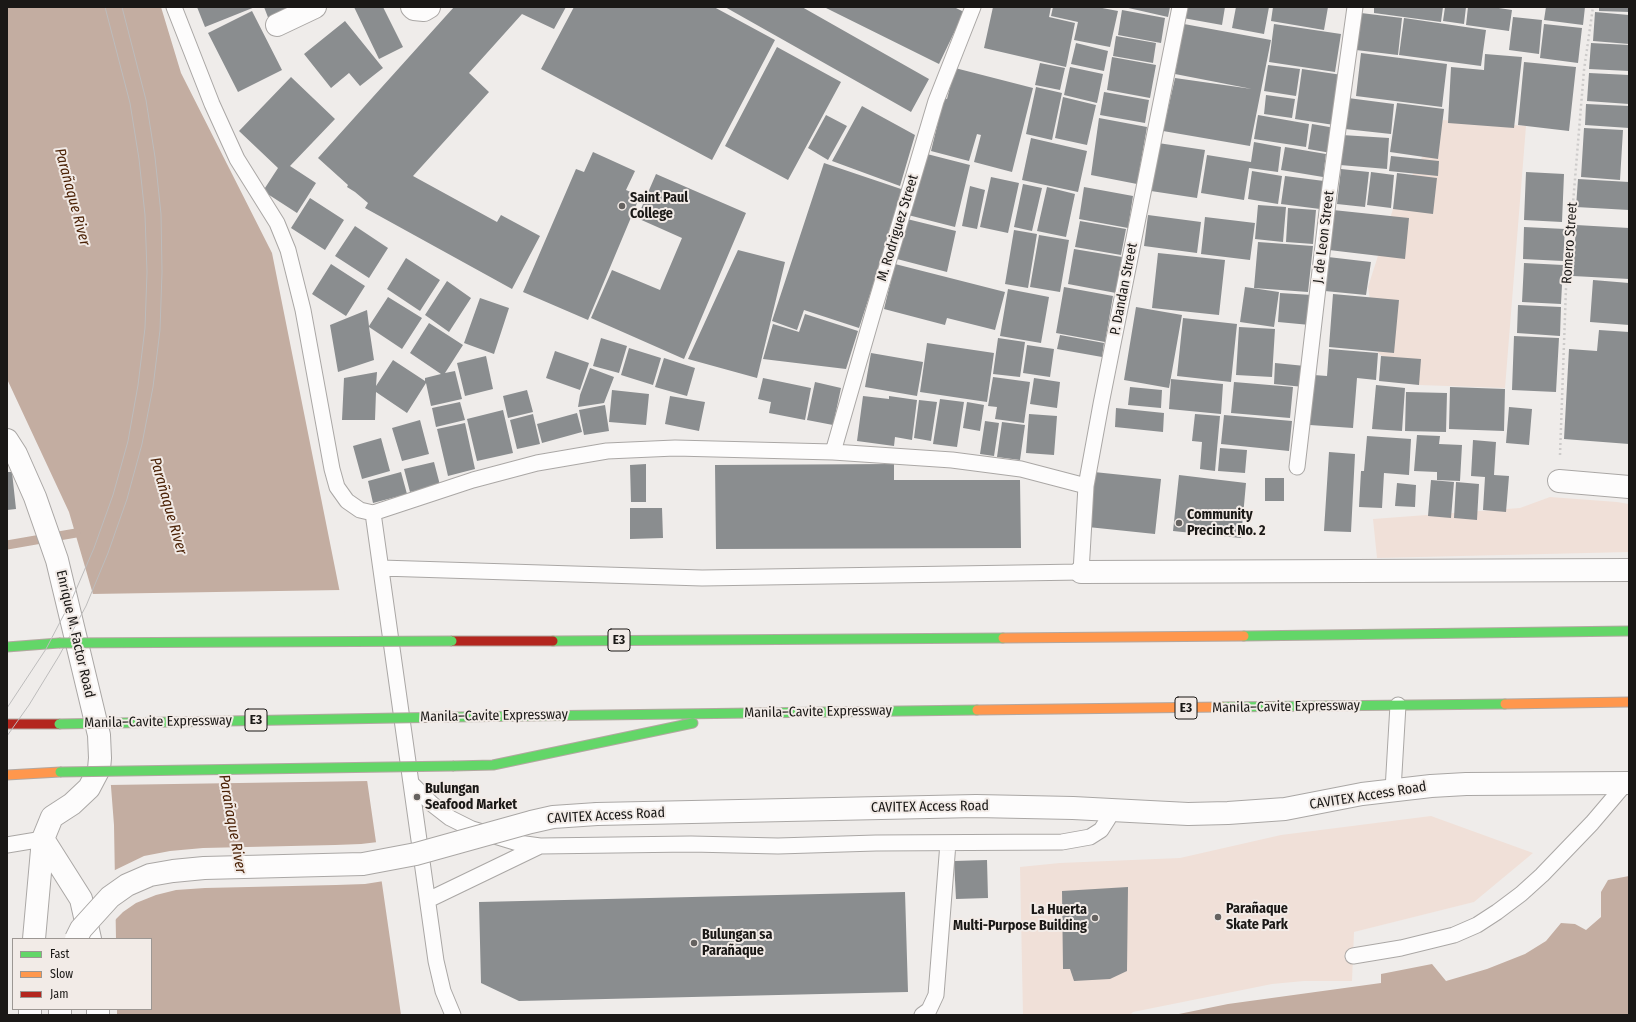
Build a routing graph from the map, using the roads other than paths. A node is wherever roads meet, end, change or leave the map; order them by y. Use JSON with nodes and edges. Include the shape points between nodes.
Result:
{"nodes":[{"id":1,"x":174,"y":7,"type":"edge"},
{"id":2,"x":315,"y":7,"type":"edge"},
{"id":3,"x":412,"y":7,"type":"edge"},
{"id":4,"x":429,"y":7,"type":"edge"},
{"id":5,"x":973,"y":7,"type":"edge"},
{"id":6,"x":1180,"y":7,"type":"edge"},
{"id":7,"x":1355,"y":7,"type":"edge"},
{"id":8,"x":277,"y":25,"type":"dead end"},
{"id":9,"x":7,"y":440,"type":"edge"},
{"id":10,"x":833,"y":452,"type":"junction"},
{"id":11,"x":1297,"y":467,"type":"dead end"},
{"id":12,"x":1559,"y":481,"type":"road end"},
{"id":13,"x":1086,"y":486,"type":"junction"},
{"id":14,"x":1629,"y":487,"type":"edge"},
{"id":15,"x":373,"y":513,"type":"junction"},
{"id":16,"x":381,"y":568,"type":"junction"},
{"id":17,"x":1629,"y":570,"type":"edge"},
{"id":18,"x":1081,"y":572,"type":"junction"},
{"id":19,"x":1629,"y":632,"type":"edge"},
{"id":20,"x":7,"y":643,"type":"edge"},
{"id":21,"x":59,"y":643,"type":"junction"},
{"id":22,"x":7,"y":647,"type":"edge"},
{"id":23,"x":1629,"y":702,"type":"edge"},
{"id":24,"x":1398,"y":706,"type":"junction"},
{"id":25,"x":743,"y":713,"type":"junction"},
{"id":26,"x":7,"y":724,"type":"edge"},
{"id":27,"x":7,"y":775,"type":"edge"},
{"id":28,"x":411,"y":783,"type":"junction"},
{"id":29,"x":1628,"y":783,"type":"edge"},
{"id":30,"x":1393,"y":790,"type":"junction"},
{"id":31,"x":1108,"y":809,"type":"junction"},
{"id":32,"x":43,"y":839,"type":"junction"},
{"id":33,"x":948,"y":843,"type":"junction"},
{"id":34,"x":7,"y":845,"type":"edge"},
{"id":35,"x":540,"y":846,"type":"junction"},
{"id":36,"x":428,"y":900,"type":"junction"},
{"id":37,"x":34,"y":938,"type":"edge"},
{"id":38,"x":77,"y":938,"type":"edge"},
{"id":39,"x":90,"y":938,"type":"edge"},
{"id":40,"x":1353,"y":956,"type":"dead end"},
{"id":41,"x":453,"y":1015,"type":"edge"},
{"id":42,"x":922,"y":1015,"type":"edge"}],
"edges":[{"from":1,"to":15,"type":"lane","via":[[218,118],[238,159],[278,223],[288,250],[303,310],[332,469],[338,487],[347,501],[360,510]]},
{"from":2,"to":8,"type":"street"},
{"from":3,"to":4,"type":"street","via":[[424,10]]},
{"from":5,"to":10,"type":"lane","name":"M. Rodriguez Street","via":[[936,101]]},
{"from":6,"to":13,"type":"lane","name":"P. Dandan Street"},
{"from":7,"to":11,"type":"lane","name":"J. de Leon Street","via":[[1329,194]]},
{"from":9,"to":32,"type":"street","name":"Enrique M. Factor Road","via":[[35,497],[57,560],[99,736],[99,769],[89,788],[72,804],[52,817]]},
{"from":10,"to":13,"type":"lane","via":[[984,464]]},
{"from":10,"to":15,"type":"lane","via":[[675,448],[607,451],[537,463],[473,480]]},
{"from":12,"to":14,"type":"street"},
{"from":13,"to":18,"type":"lane","name":"P. Dandan Street"},
{"from":15,"to":16,"type":"lane"},
{"from":16,"to":18,"type":"lane","via":[[702,578]]},
{"from":16,"to":28,"type":"lane"},
{"from":17,"to":18,"type":"street"},
{"from":19,"to":21,"type":"highway","number":"E3","bridge":true,"via":[[1273,637]]},
{"from":20,"to":21,"type":"highway","number":"E3"},
{"from":21,"to":22,"type":"highway"},
{"from":23,"to":24,"type":"highway","name":"Manila–Cavite Expressway","number":"E3"},
{"from":24,"to":25,"type":"highway","name":"Manila–Cavite Expressway","number":"E3"},
{"from":24,"to":30,"type":"lane"},
{"from":25,"to":26,"type":"highway","name":"Manila–Cavite Expressway","number":"E3","bridge":true},
{"from":25,"to":27,"type":"highway","bridge":true,"via":[[493,765]]},
{"from":28,"to":35,"type":"lane","via":[[432,804],[466,826],[518,843]]},
{"from":28,"to":36,"type":"lane"},
{"from":29,"to":30,"type":"street","name":"CAVITEX Access Road","via":[[1466,784]]},
{"from":29,"to":40,"type":"lane","via":[[1542,875],[1498,912],[1454,935]]},
{"from":30,"to":31,"type":"street","name":"CAVITEX Access Road","via":[[1286,808],[1235,812],[1188,814]]},
{"from":31,"to":33,"type":"lane","via":[[1108,819],[1101,830],[1076,841]]},
{"from":31,"to":38,"type":"street","name":"CAVITEX Access Road","bridge":true,"via":[[976,806],[553,817],[416,854],[363,864],[204,868],[150,876],[127,885],[110,897]]},
{"from":32,"to":34,"type":"lane"},
{"from":32,"to":37,"type":"street","name":"Enrique M. Factor Road"},
{"from":32,"to":39,"type":"street","via":[[81,899]]},
{"from":33,"to":35,"type":"lane"},
{"from":33,"to":42,"type":"lane","via":[[936,994],[929,1010]]},
{"from":35,"to":36,"type":"lane"},
{"from":36,"to":41,"type":"lane","via":[[436,961],[443,990]]}]}
